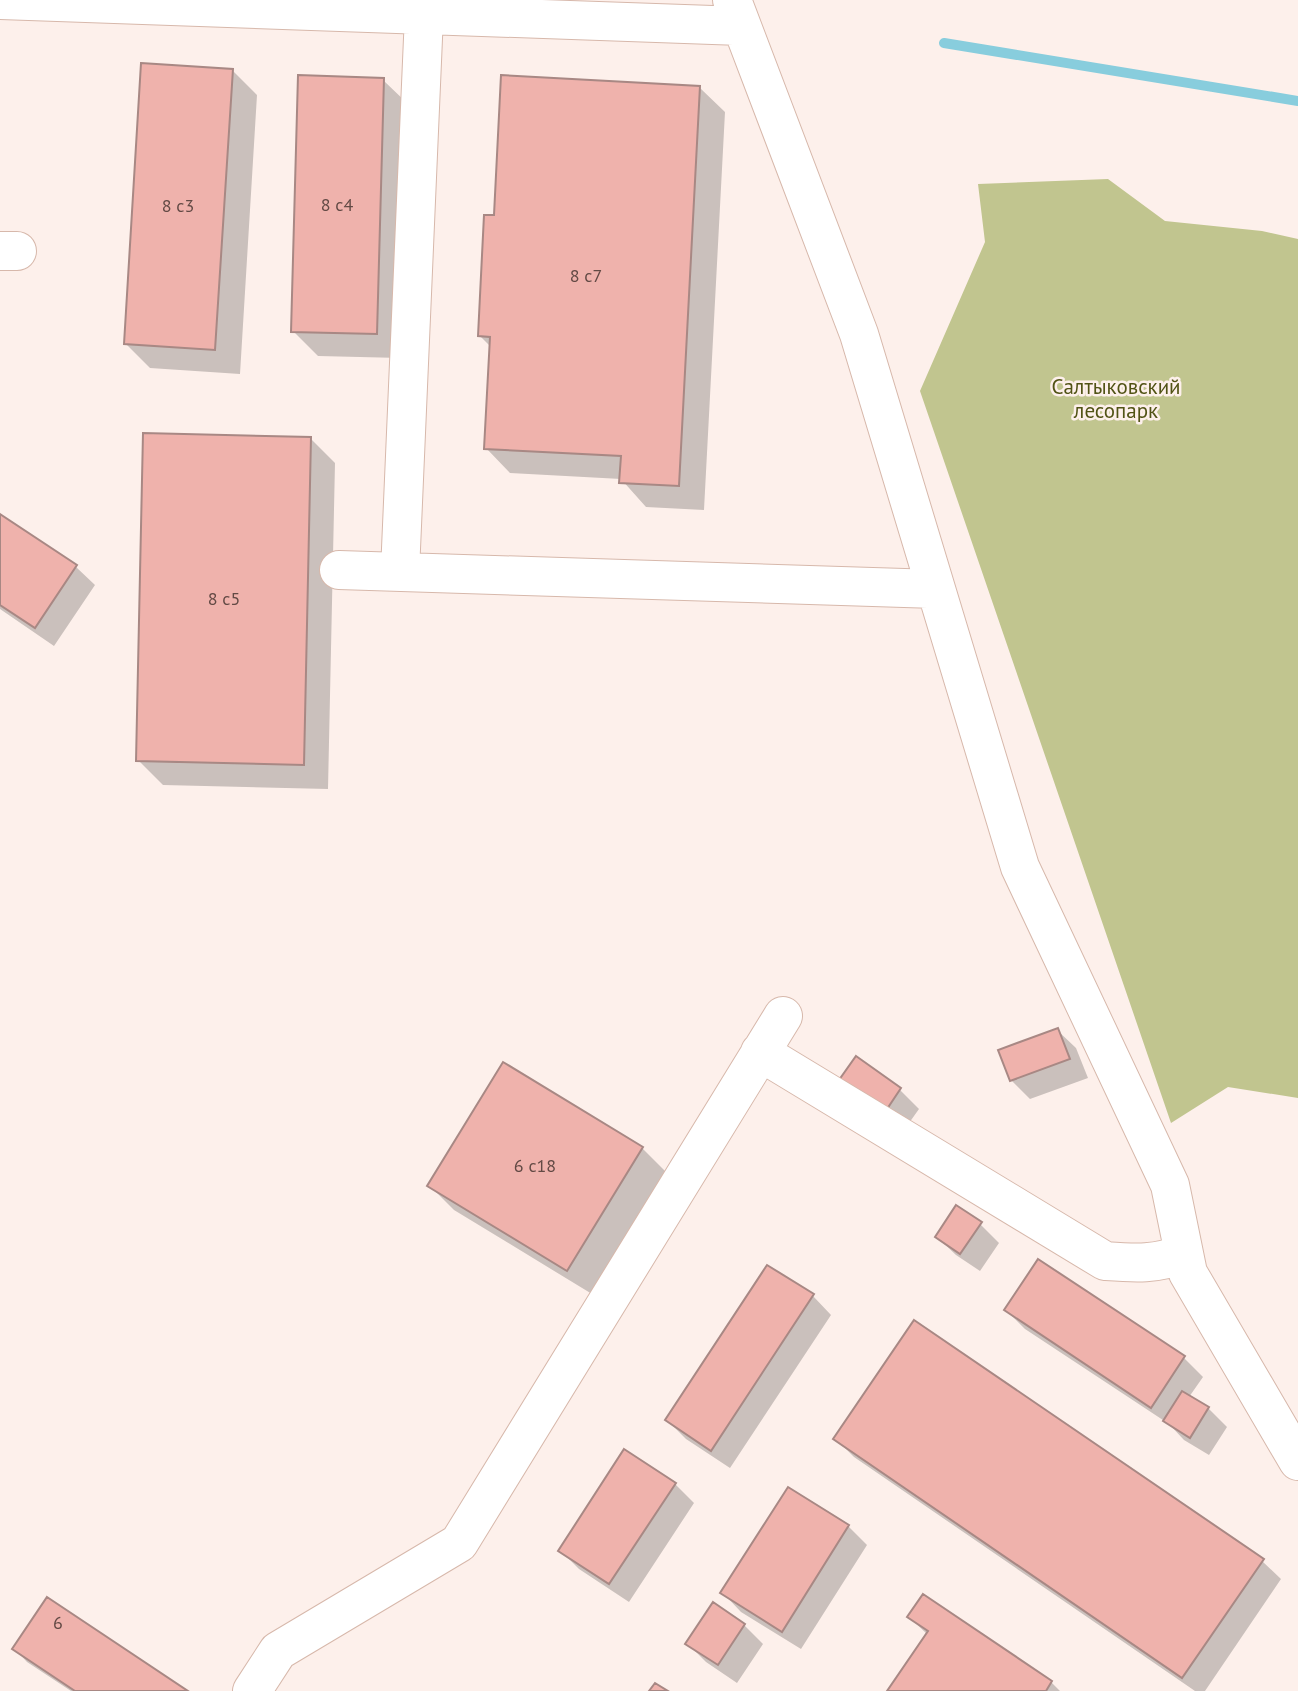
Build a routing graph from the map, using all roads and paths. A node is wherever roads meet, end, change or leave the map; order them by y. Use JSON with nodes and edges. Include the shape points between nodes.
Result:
{"nodes":[{"id":1,"x":0,"y":1,"type":"edge"},
{"id":2,"x":737,"y":13,"type":"edge"},
{"id":3,"x":425,"y":15,"type":"junction"},
{"id":4,"x":339,"y":570,"type":"dead end"},
{"id":5,"x":400,"y":572,"type":"junction"},
{"id":6,"x":936,"y":589,"type":"junction"},
{"id":7,"x":783,"y":1016,"type":"dead end"},
{"id":8,"x":760,"y":1052,"type":"junction"},
{"id":9,"x":1183,"y":1253,"type":"junction"},
{"id":10,"x":1298,"y":1461,"type":"edge"},
{"id":11,"x":252,"y":1691,"type":"edge"}],
"edges":[{"from":1,"to":3,"type":"lane"},
{"from":2,"to":3,"type":"lane"},
{"from":2,"to":6,"type":"lane","via":[[859,334]]},
{"from":3,"to":5,"type":"lane"},
{"from":4,"to":5,"type":"lane"},
{"from":5,"to":6,"type":"lane"},
{"from":6,"to":9,"type":"lane","via":[[1020,867],[1170,1185]]},
{"from":7,"to":8,"type":"lane"},
{"from":8,"to":9,"type":"lane","via":[[1105,1261],[1139,1264]]},
{"from":8,"to":11,"type":"lane","via":[[458,1543],[278,1650]]},
{"from":9,"to":10,"type":"lane","via":[[1188,1273]]}]}
